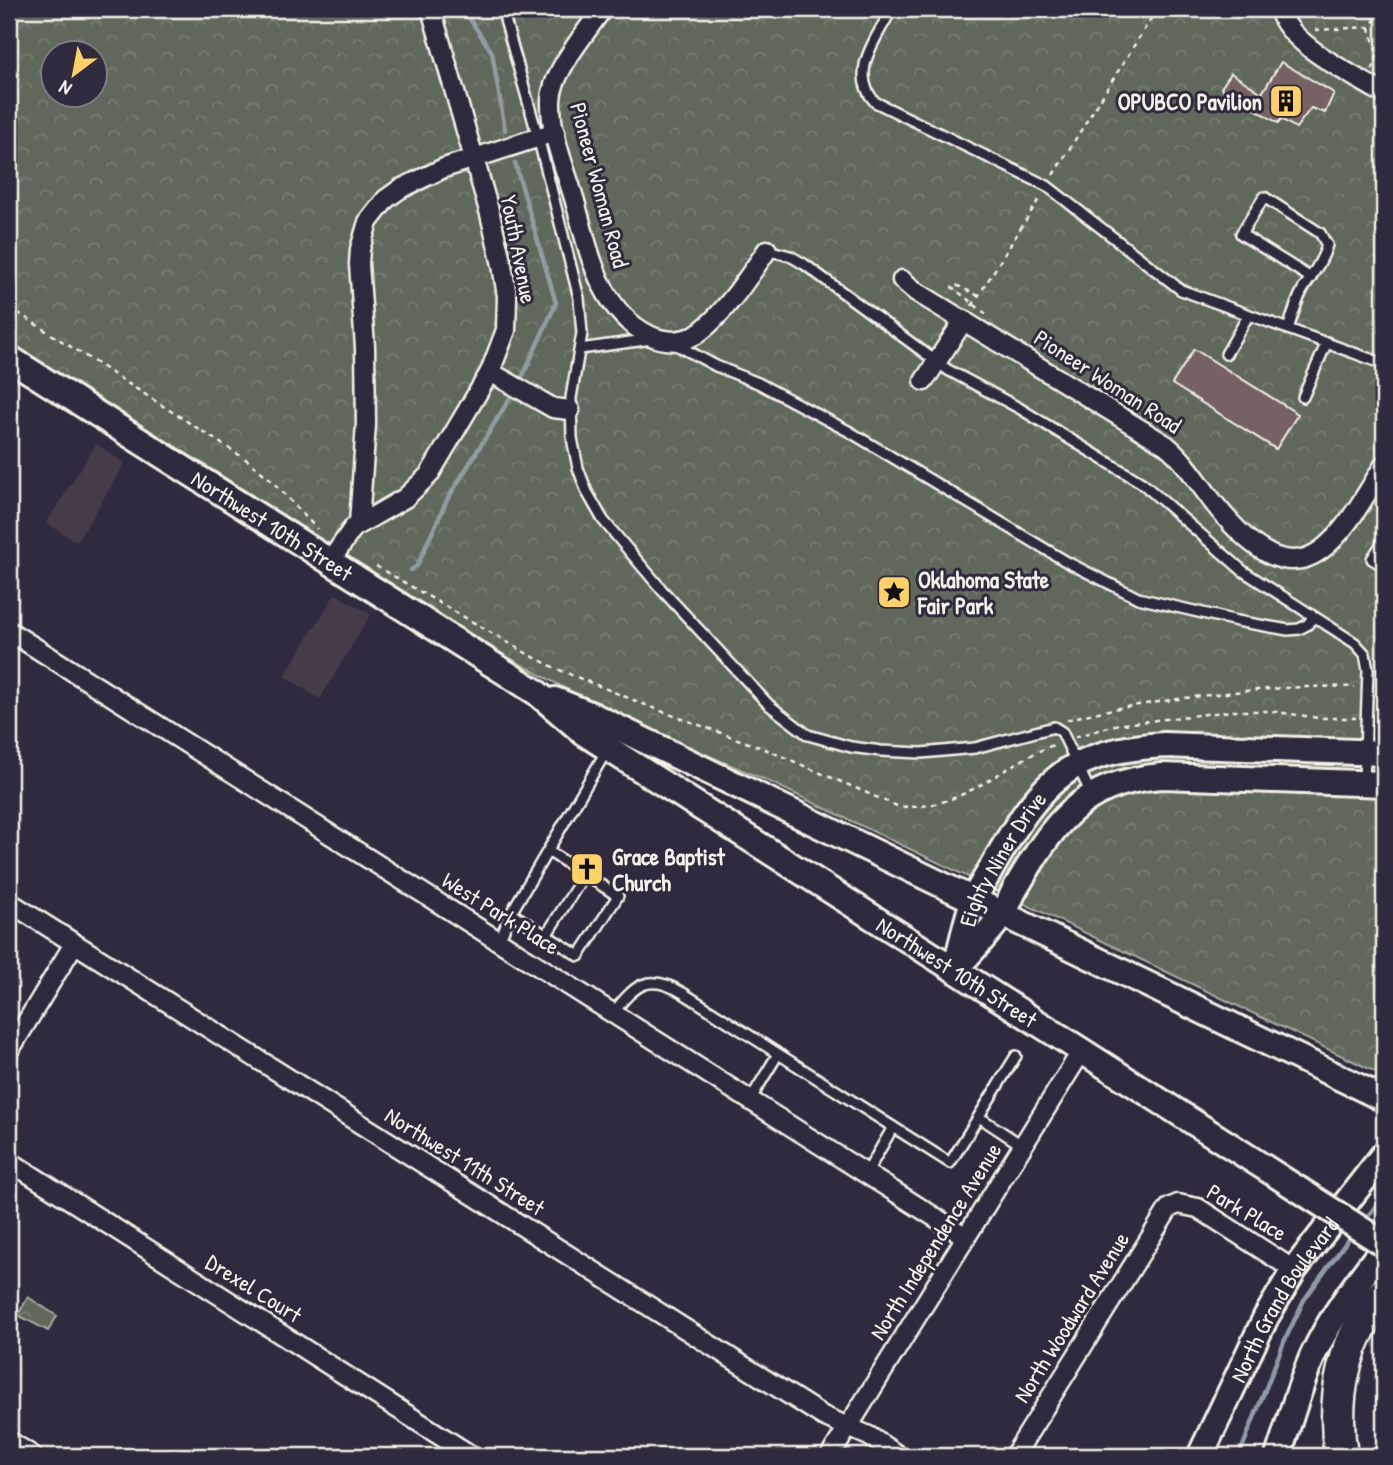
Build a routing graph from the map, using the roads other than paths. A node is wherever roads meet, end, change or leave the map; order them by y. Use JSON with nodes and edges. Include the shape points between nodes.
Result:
{"nodes":[{"id":1,"x":432,"y":9,"type":"edge"},
{"id":2,"x":502,"y":9,"type":"edge"},
{"id":3,"x":602,"y":9,"type":"edge"},
{"id":4,"x":892,"y":9,"type":"edge"},
{"id":5,"x":1279,"y":9,"type":"edge"},
{"id":6,"x":1384,"y":94,"type":"edge"},
{"id":7,"x":547,"y":135,"type":"junction"},
{"id":8,"x":474,"y":157,"type":"junction"},
{"id":9,"x":767,"y":250,"type":"joint"},
{"id":10,"x":1311,"y":278,"type":"junction"},
{"id":11,"x":902,"y":280,"type":"dead end"},
{"id":12,"x":969,"y":312,"type":"junction"},
{"id":13,"x":1248,"y":316,"type":"junction"},
{"id":14,"x":1288,"y":329,"type":"junction"},
{"id":15,"x":663,"y":340,"type":"junction"},
{"id":16,"x":1327,"y":342,"type":"junction"},
{"id":17,"x":580,"y":349,"type":"junction"},
{"id":18,"x":1226,"y":354,"type":"dead end"},
{"id":19,"x":9,"y":358,"type":"edge"},
{"id":20,"x":936,"y":362,"type":"junction"},
{"id":21,"x":1384,"y":363,"type":"edge"},
{"id":22,"x":497,"y":376,"type":"junction"},
{"id":23,"x":924,"y":381,"type":"dead end"},
{"id":24,"x":1303,"y":397,"type":"dead end"},
{"id":25,"x":570,"y":410,"type":"junction"},
{"id":26,"x":1384,"y":465,"type":"edge"},
{"id":27,"x":359,"y":523,"type":"junction"},
{"id":28,"x":1384,"y":540,"type":"edge"},
{"id":29,"x":329,"y":563,"type":"junction"},
{"id":30,"x":1384,"y":566,"type":"edge"},
{"id":31,"x":1314,"y":617,"type":"junction"},
{"id":32,"x":9,"y":631,"type":"edge"},
{"id":33,"x":536,"y":692,"type":"junction"},
{"id":34,"x":608,"y":748,"type":"junction"},
{"id":35,"x":1375,"y":753,"type":"edge"},
{"id":36,"x":1077,"y":765,"type":"junction"},
{"id":37,"x":1374,"y":784,"type":"edge"},
{"id":38,"x":1092,"y":795,"type":"junction"},
{"id":39,"x":548,"y":851,"type":"junction"},
{"id":40,"x":584,"y":875,"type":"junction"},
{"id":41,"x":973,"y":900,"type":"junction"},
{"id":42,"x":9,"y":902,"type":"edge"},
{"id":43,"x":511,"y":913,"type":"junction"},
{"id":44,"x":1002,"y":915,"type":"junction"},
{"id":45,"x":547,"y":934,"type":"junction"},
{"id":46,"x":499,"y":941,"type":"junction"},
{"id":47,"x":74,"y":944,"type":"junction"},
{"id":48,"x":956,"y":970,"type":"junction"},
{"id":49,"x":613,"y":1013,"type":"junction"},
{"id":50,"x":9,"y":1051,"type":"edge"},
{"id":51,"x":1081,"y":1052,"type":"junction"},
{"id":52,"x":778,"y":1054,"type":"junction"},
{"id":53,"x":1016,"y":1056,"type":"dead end"},
{"id":54,"x":1381,"y":1097,"type":"edge"},
{"id":55,"x":750,"y":1100,"type":"junction"},
{"id":56,"x":979,"y":1117,"type":"junction"},
{"id":57,"x":893,"y":1127,"type":"junction"},
{"id":58,"x":1023,"y":1146,"type":"junction"},
{"id":59,"x":1384,"y":1154,"type":"edge"},
{"id":60,"x":9,"y":1161,"type":"edge"},
{"id":61,"x":866,"y":1174,"type":"junction"},
{"id":62,"x":1173,"y":1205,"type":"joint"},
{"id":63,"x":966,"y":1237,"type":"junction"},
{"id":64,"x":1384,"y":1246,"type":"edge"},
{"id":65,"x":1294,"y":1270,"type":"junction"},
{"id":66,"x":1384,"y":1294,"type":"edge"},
{"id":67,"x":848,"y":1427,"type":"junction"},
{"id":68,"x":9,"y":1441,"type":"edge"},
{"id":69,"x":33,"y":1456,"type":"edge"},
{"id":70,"x":472,"y":1456,"type":"edge"},
{"id":71,"x":830,"y":1456,"type":"edge"},
{"id":72,"x":899,"y":1456,"type":"edge"},
{"id":73,"x":1014,"y":1456,"type":"edge"},
{"id":74,"x":1200,"y":1456,"type":"edge"},
{"id":75,"x":1278,"y":1456,"type":"edge"},
{"id":76,"x":1341,"y":1456,"type":"edge"}],
"edges":[{"from":1,"to":8,"type":"street","name":"Youth Avenue"},
{"from":2,"to":7,"type":"lane"},
{"from":3,"to":7,"type":"street","name":"Pioneer Woman Road","via":[[554,85]]},
{"from":4,"to":13,"type":"lane","via":[[866,61],[863,74],[868,94],[887,110],[1047,186],[1172,285]]},
{"from":5,"to":6,"type":"street","via":[[1289,29],[1307,46]]},
{"from":7,"to":8,"type":"street"},
{"from":7,"to":15,"type":"street","name":"Pioneer Woman Road","via":[[600,281],[615,308],[629,323]]},
{"from":7,"to":17,"type":"lane","via":[[579,298]]},
{"from":8,"to":22,"type":"street","name":"Youth Avenue","via":[[507,296]]},
{"from":8,"to":27,"type":"street","via":[[400,189],[375,210],[363,236],[359,264],[366,424]]},
{"from":9,"to":15,"type":"street","via":[[731,300],[695,335]]},
{"from":9,"to":20,"type":"lane","via":[[804,264]]},
{"from":10,"to":10,"type":"lane","via":[[1327,245],[1320,233],[1264,197],[1241,234]]},
{"from":10,"to":14,"type":"lane"},
{"from":11,"to":12,"type":"street","name":"Pioneer Woman Road","via":[[915,291]]},
{"from":12,"to":20,"type":"street"},
{"from":12,"to":26,"type":"street","name":"Pioneer Woman Road","via":[[1166,444],[1237,530],[1276,556],[1299,560],[1328,546],[1347,525]]},
{"from":13,"to":14,"type":"lane"},
{"from":13,"to":18,"type":"lane"},
{"from":14,"to":16,"type":"lane"},
{"from":15,"to":17,"type":"lane"},
{"from":15,"to":31,"type":"lane","via":[[838,425],[1067,562],[1138,598],[1288,630],[1307,625]]},
{"from":16,"to":21,"type":"lane"},
{"from":16,"to":24,"type":"lane"},
{"from":17,"to":25,"type":"lane"},
{"from":19,"to":29,"type":"main road","name":"Northwest 10th Street"},
{"from":20,"to":23,"type":"street"},
{"from":20,"to":31,"type":"lane","via":[[1142,483],[1227,559]]},
{"from":22,"to":25,"type":"street","via":[[553,408]]},
{"from":22,"to":27,"type":"street","name":"Youth Avenue","via":[[429,475],[405,498]]},
{"from":25,"to":36,"type":"lane","via":[[578,468],[603,520],[769,705],[797,728],[834,743],[921,753],[975,748],[1049,727],[1059,729],[1065,737]]},
{"from":27,"to":29,"type":"street","name":"Youth Avenue"},
{"from":28,"to":30,"type":"lane","via":[[1372,559]]},
{"from":29,"to":33,"type":"main road","name":"Northwest 10th Street"},
{"from":31,"to":35,"type":"lane","via":[[1365,654]]},
{"from":32,"to":46,"type":"street","name":"West Park Place"},
{"from":33,"to":34,"type":"main road","name":"Northwest 10th Street"},
{"from":33,"to":41,"type":"main road","name":"Northwest 10th Street"},
{"from":34,"to":39,"type":"lane"},
{"from":34,"to":48,"type":"main road","name":"Northwest 10th Street"},
{"from":35,"to":36,"type":"main road","name":"Eighty Niner Drive","via":[[1164,744],[1124,749]]},
{"from":35,"to":37,"type":"lane"},
{"from":36,"to":38,"type":"lane"},
{"from":36,"to":41,"type":"main road","name":"Eighty Niner Drive","via":[[1041,793]]},
{"from":37,"to":38,"type":"main road","name":"Eighty Niner Drive","via":[[1162,776],[1134,778]]},
{"from":38,"to":44,"type":"main road","name":"Eighty Niner Drive","via":[[1056,828]]},
{"from":39,"to":40,"type":"lane"},
{"from":39,"to":43,"type":"lane"},
{"from":40,"to":45,"type":"lane"},
{"from":40,"to":45,"type":"lane","via":[[618,896],[579,956]]},
{"from":41,"to":44,"type":"main road","name":"Northwest 10th Street"},
{"from":41,"to":48,"type":"main road","name":"Eighty Niner Drive"},
{"from":42,"to":47,"type":"street","name":"Northwest 11th Street"},
{"from":43,"to":45,"type":"lane"},
{"from":43,"to":46,"type":"lane"},
{"from":44,"to":48,"type":"main road","name":"Eighty Niner Drive"},
{"from":44,"to":54,"type":"main road","name":"Northwest 10th Street"},
{"from":46,"to":49,"type":"street","name":"West Park Place"},
{"from":47,"to":50,"type":"street"},
{"from":47,"to":67,"type":"street","name":"Northwest 11th Street","via":[[823,1416]]},
{"from":48,"to":51,"type":"main road","name":"Northwest 10th Street"},
{"from":49,"to":52,"type":"lane","via":[[638,986],[662,982]]},
{"from":49,"to":55,"type":"street","name":"West Park Place"},
{"from":51,"to":58,"type":"street","name":"North Independence Avenue"},
{"from":51,"to":64,"type":"main road","name":"Northwest 10th Street","bridge":true},
{"from":52,"to":55,"type":"lane"},
{"from":52,"to":57,"type":"lane"},
{"from":53,"to":56,"type":"lane"},
{"from":55,"to":61,"type":"street","name":"West Park Place"},
{"from":56,"to":57,"type":"lane","via":[[950,1163]]},
{"from":56,"to":58,"type":"lane"},
{"from":57,"to":61,"type":"lane"},
{"from":58,"to":63,"type":"street","name":"North Independence Avenue"},
{"from":59,"to":65,"type":"main road","name":"North Grand Boulevard"},
{"from":60,"to":70,"type":"street","name":"Drexel Court"},
{"from":61,"to":63,"type":"street","name":"West Park Place"},
{"from":62,"to":65,"type":"street","name":"Park Place","via":[[1198,1208]]},
{"from":62,"to":73,"type":"street","name":"North Woodward Avenue"},
{"from":63,"to":67,"type":"street","name":"North Independence Avenue"},
{"from":64,"to":75,"type":"main road","via":[[1313,1355]]},
{"from":65,"to":74,"type":"main road","name":"North Grand Boulevard","via":[[1266,1317]]},
{"from":66,"to":76,"type":"highway","via":[[1360,1327],[1343,1367],[1337,1409]]},
{"from":67,"to":71,"type":"street","name":"North Independence Avenue"},
{"from":67,"to":72,"type":"street","name":"Northwest 11th Street"},
{"from":68,"to":69,"type":"street"}]}
